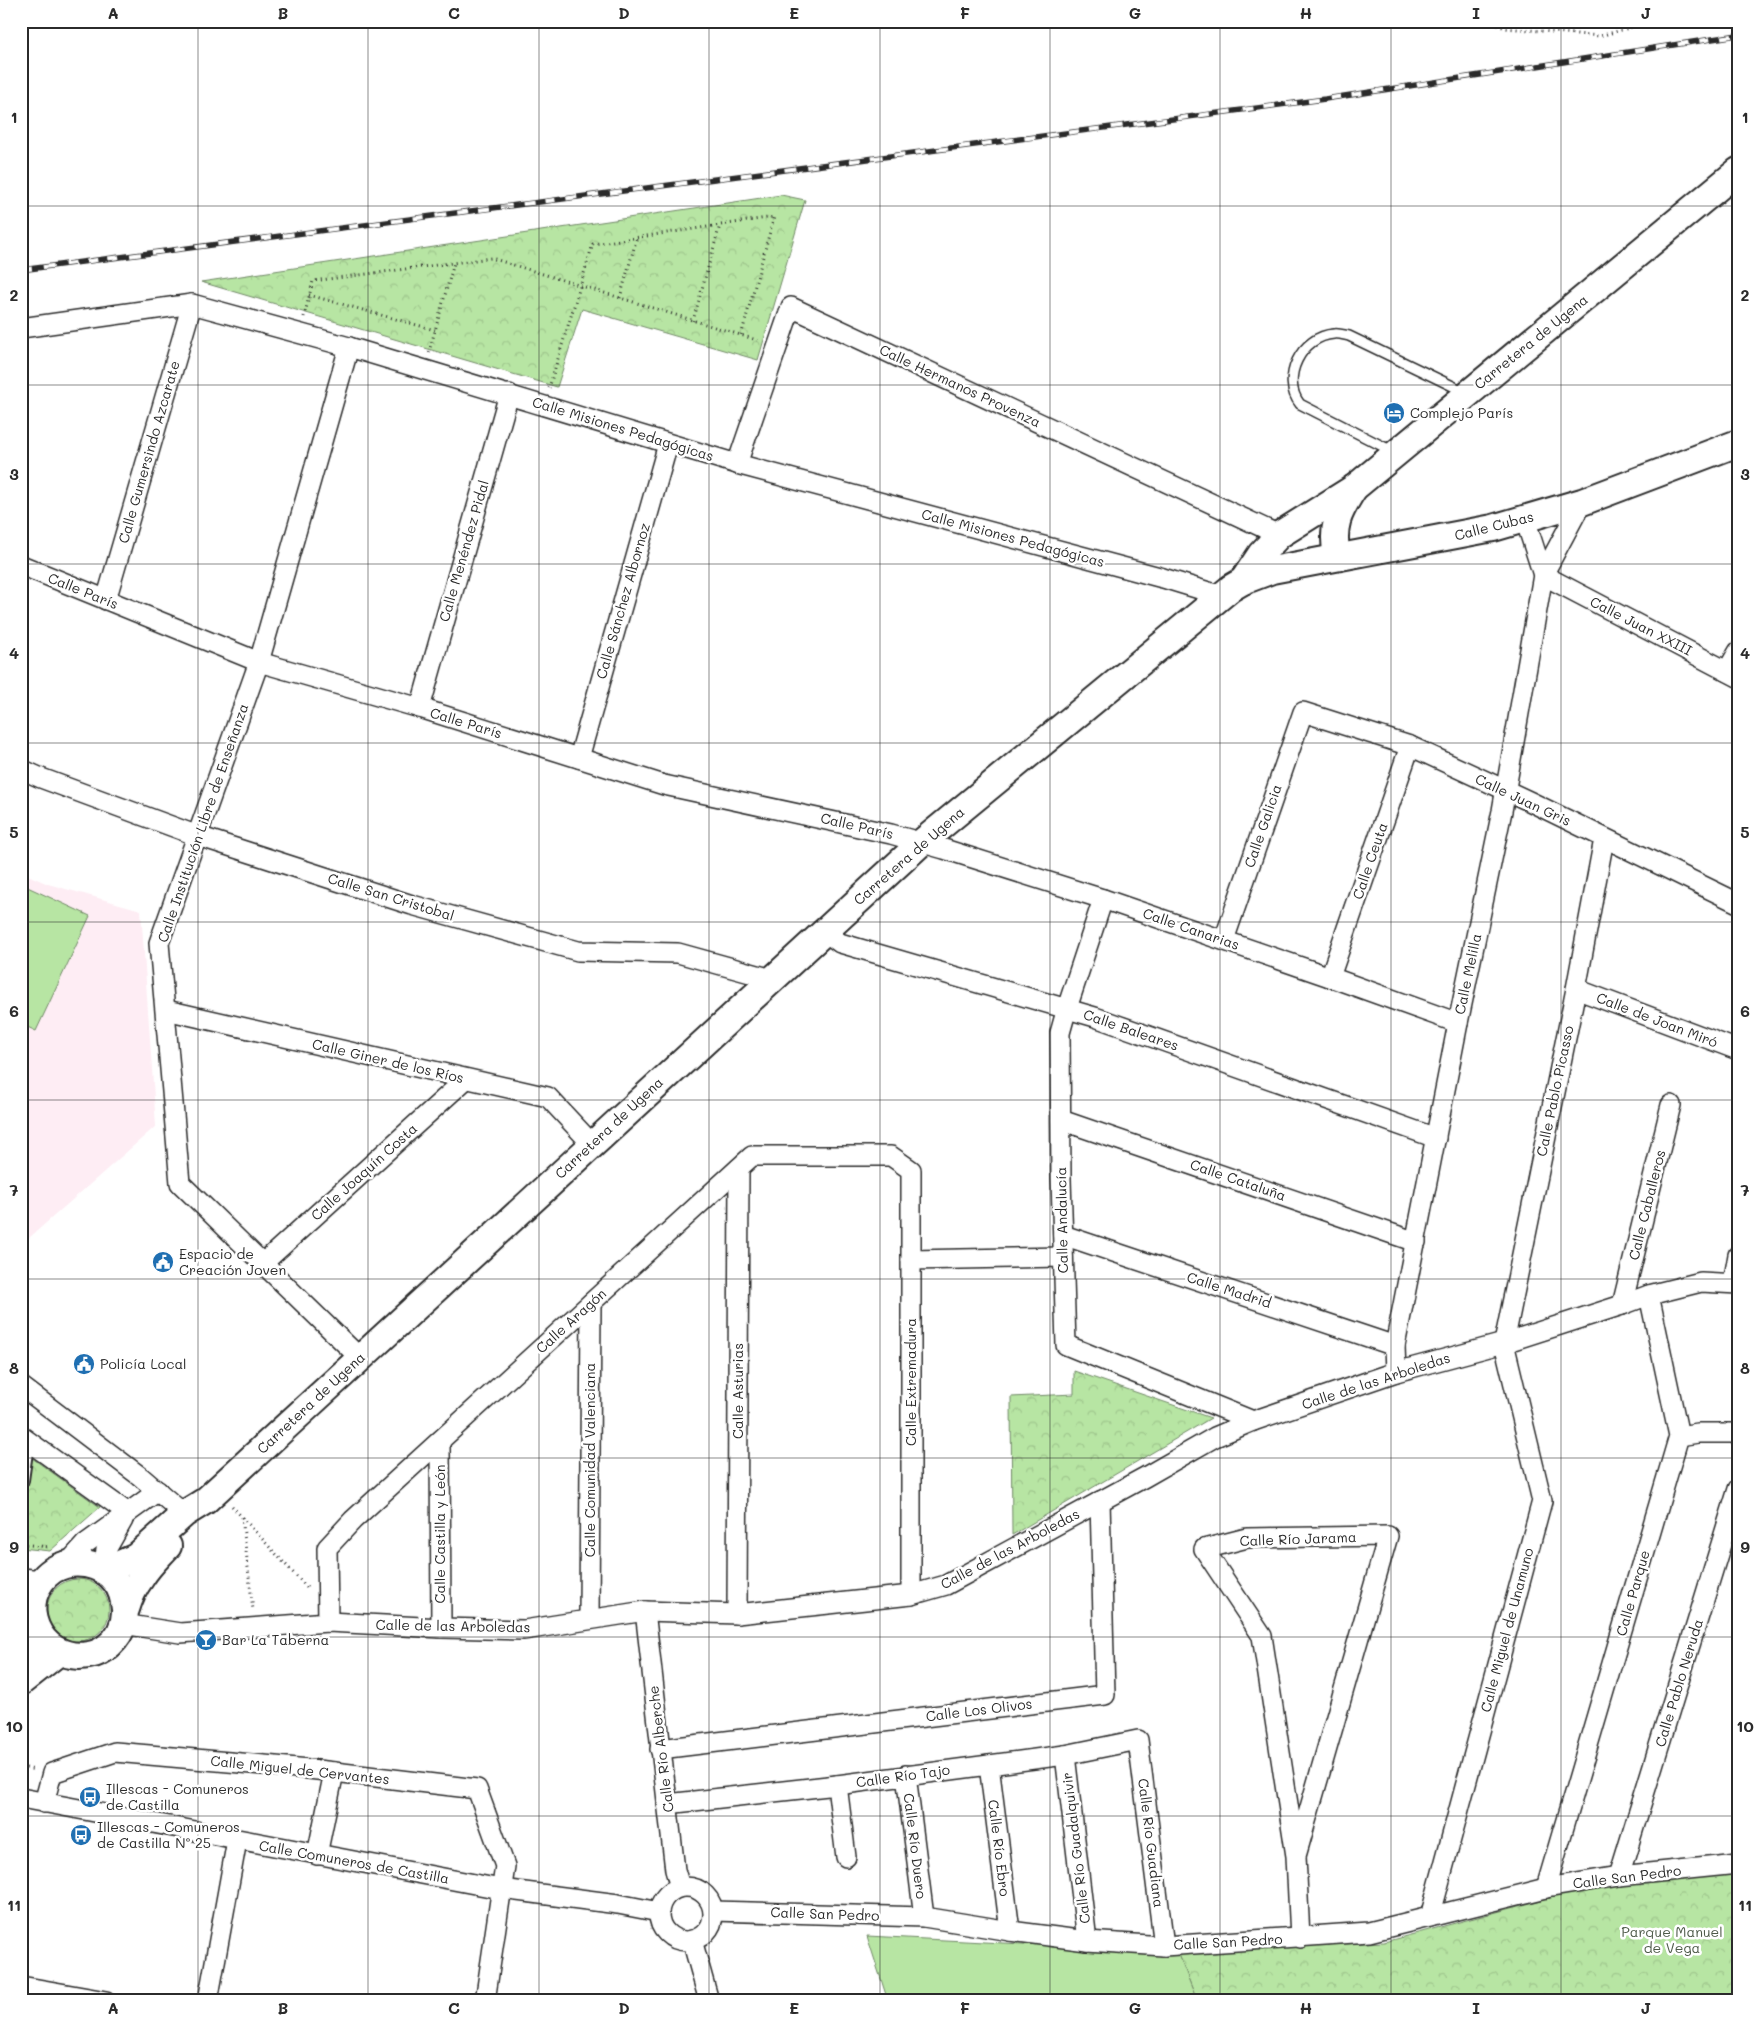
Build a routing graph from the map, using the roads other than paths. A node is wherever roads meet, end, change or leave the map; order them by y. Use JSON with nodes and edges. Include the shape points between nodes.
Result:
{"nodes":[{"id":1,"x":1738,"y":171,"type":"edge"},
{"id":2,"x":192,"y":304,"type":"junction"},
{"id":3,"x":21,"y":328,"type":"edge"},
{"id":4,"x":349,"y":347,"type":"junction"},
{"id":5,"x":509,"y":394,"type":"junction"},
{"id":6,"x":1468,"y":394,"type":"junction"},
{"id":7,"x":668,"y":444,"type":"junction"},
{"id":8,"x":1738,"y":444,"type":"edge"},
{"id":9,"x":1395,"y":453,"type":"junction"},
{"id":10,"x":737,"y":464,"type":"junction"},
{"id":11,"x":1354,"y":488,"type":"junction"},
{"id":12,"x":1582,"y":502,"type":"junction"},
{"id":13,"x":1525,"y":519,"type":"junction"},
{"id":14,"x":1279,"y":535,"type":"junction"},
{"id":15,"x":1336,"y":557,"type":"junction"},
{"id":16,"x":21,"y":565,"type":"edge"},
{"id":17,"x":1543,"y":575,"type":"junction"},
{"id":18,"x":1243,"y":581,"type":"junction"},
{"id":19,"x":1222,"y":596,"type":"junction"},
{"id":20,"x":106,"y":600,"type":"junction"},
{"id":21,"x":1738,"y":652,"type":"edge"},
{"id":22,"x":258,"y":662,"type":"junction"},
{"id":23,"x":1733,"y":674,"type":"edge"},
{"id":24,"x":420,"y":708,"type":"junction"},
{"id":25,"x":1303,"y":712,"type":"joint"},
{"id":26,"x":1410,"y":746,"type":"junction"},
{"id":27,"x":579,"y":758,"type":"junction"},
{"id":28,"x":21,"y":769,"type":"edge"},
{"id":29,"x":1506,"y":791,"type":"junction"},
{"id":30,"x":198,"y":836,"type":"junction"},
{"id":31,"x":1604,"y":839,"type":"junction"},
{"id":32,"x":922,"y":842,"type":"junction"},
{"id":33,"x":1103,"y":899,"type":"junction"},
{"id":34,"x":1738,"y":903,"type":"edge"},
{"id":35,"x":824,"y":931,"type":"junction"},
{"id":36,"x":1224,"y":940,"type":"junction"},
{"id":37,"x":1330,"y":977,"type":"junction"},
{"id":38,"x":772,"y":979,"type":"junction"},
{"id":39,"x":1576,"y":990,"type":"junction"},
{"id":40,"x":1067,"y":1008,"type":"junction"},
{"id":41,"x":166,"y":1010,"type":"junction"},
{"id":42,"x":1458,"y":1023,"type":"junction"},
{"id":43,"x":1738,"y":1050,"type":"edge"},
{"id":44,"x":466,"y":1080,"type":"junction"},
{"id":45,"x":1671,"y":1105,"type":"dead end"},
{"id":46,"x":1061,"y":1120,"type":"junction"},
{"id":47,"x":1436,"y":1138,"type":"junction"},
{"id":48,"x":592,"y":1144,"type":"junction"},
{"id":49,"x":739,"y":1168,"type":"junction"},
{"id":50,"x":911,"y":1170,"type":"joint"},
{"id":51,"x":1063,"y":1235,"type":"junction"},
{"id":52,"x":1416,"y":1242,"type":"junction"},
{"id":53,"x":1738,"y":1255,"type":"edge"},
{"id":54,"x":1063,"y":1257,"type":"junction"},
{"id":55,"x":911,"y":1260,"type":"junction"},
{"id":56,"x":262,"y":1264,"type":"junction"},
{"id":57,"x":1735,"y":1284,"type":"edge"},
{"id":58,"x":1649,"y":1295,"type":"junction"},
{"id":59,"x":591,"y":1302,"type":"junction"},
{"id":60,"x":1622,"y":1305,"type":"junction"},
{"id":61,"x":1504,"y":1343,"type":"junction"},
{"id":62,"x":1395,"y":1346,"type":"junction"},
{"id":63,"x":360,"y":1358,"type":"junction"},
{"id":64,"x":1396,"y":1372,"type":"junction"},
{"id":65,"x":21,"y":1386,"type":"edge"},
{"id":66,"x":1253,"y":1421,"type":"junction"},
{"id":67,"x":1738,"y":1433,"type":"edge"},
{"id":68,"x":1679,"y":1436,"type":"junction"},
{"id":69,"x":440,"y":1440,"type":"junction"},
{"id":70,"x":23,"y":1444,"type":"edge"},
{"id":71,"x":22,"y":1476,"type":"edge"},
{"id":72,"x":1738,"y":1489,"type":"edge"},
{"id":73,"x":158,"y":1491,"type":"junction"},
{"id":74,"x":1100,"y":1501,"type":"junction"},
{"id":75,"x":202,"y":1502,"type":"junction"},
{"id":76,"x":128,"y":1513,"type":"junction"},
{"id":77,"x":67,"y":1564,"type":"junction"},
{"id":78,"x":104,"y":1570,"type":"junction"},
{"id":79,"x":32,"y":1579,"type":"edge"},
{"id":80,"x":911,"y":1595,"type":"junction"},
{"id":81,"x":645,"y":1611,"type":"junction"},
{"id":82,"x":737,"y":1614,"type":"junction"},
{"id":83,"x":29,"y":1615,"type":"edge"},
{"id":84,"x":124,"y":1616,"type":"junction"},
{"id":85,"x":589,"y":1618,"type":"junction"},
{"id":86,"x":328,"y":1622,"type":"junction"},
{"id":87,"x":441,"y":1628,"type":"junction"},
{"id":88,"x":59,"y":1652,"type":"junction"},
{"id":89,"x":21,"y":1659,"type":"edge"},
{"id":90,"x":21,"y":1682,"type":"edge"},
{"id":91,"x":1138,"y":1740,"type":"joint"},
{"id":92,"x":660,"y":1749,"type":"junction"},
{"id":93,"x":1065,"y":1755,"type":"junction"},
{"id":94,"x":989,"y":1765,"type":"junction"},
{"id":95,"x":334,"y":1772,"type":"junction"},
{"id":96,"x":906,"y":1775,"type":"junction"},
{"id":97,"x":837,"y":1785,"type":"junction"},
{"id":98,"x":21,"y":1798,"type":"edge"},
{"id":99,"x":44,"y":1803,"type":"junction"},
{"id":100,"x":667,"y":1804,"type":"junction"},
{"id":101,"x":237,"y":1840,"type":"junction"},
{"id":102,"x":317,"y":1855,"type":"junction"},
{"id":103,"x":1296,"y":1856,"type":"junction"},
{"id":104,"x":846,"y":1857,"type":"dead end"},
{"id":105,"x":1738,"y":1864,"type":"edge"},
{"id":106,"x":1620,"y":1876,"type":"junction"},
{"id":107,"x":680,"y":1887,"type":"junction"},
{"id":108,"x":1546,"y":1888,"type":"junction"},
{"id":109,"x":501,"y":1889,"type":"junction"},
{"id":110,"x":713,"y":1911,"type":"junction"},
{"id":111,"x":659,"y":1912,"type":"junction"},
{"id":112,"x":924,"y":1917,"type":"junction"},
{"id":113,"x":1430,"y":1917,"type":"junction"},
{"id":114,"x":1010,"y":1931,"type":"junction"},
{"id":115,"x":1300,"y":1938,"type":"junction"},
{"id":116,"x":692,"y":1940,"type":"junction"},
{"id":117,"x":1087,"y":1941,"type":"junction"},
{"id":118,"x":1164,"y":1946,"type":"junction"},
{"id":119,"x":21,"y":1986,"type":"edge"},
{"id":120,"x":106,"y":2001,"type":"edge"},
{"id":121,"x":208,"y":2001,"type":"edge"},
{"id":122,"x":485,"y":2001,"type":"edge"},
{"id":123,"x":709,"y":2001,"type":"edge"}],
"edges":[{"from":1,"to":6,"type":"main road","name":"Carretera de Ugena"},
{"from":2,"to":3,"type":"street","name":"Calle Misiones Pedagógicas"},
{"from":2,"to":4,"type":"street","name":"Calle Misiones Pedagógicas"},
{"from":2,"to":20,"type":"street","name":"Calle Gumersindo Azcarate"},
{"from":4,"to":5,"type":"street","name":"Calle Misiones Pedagógicas"},
{"from":4,"to":22,"type":"street","name":"Calle Institución Libre de Enseñanza"},
{"from":5,"to":7,"type":"street","name":"Calle Misiones Pedagógicas"},
{"from":5,"to":24,"type":"street","name":"Calle Menéndez Pidal"},
{"from":6,"to":9,"type":"main road","name":"Carretera de Ugena"},
{"from":6,"to":9,"type":"lane","via":[[1349,336],[1334,333],[1311,342],[1293,369],[1294,397],[1300,404]]},
{"from":7,"to":10,"type":"street","name":"Calle Misiones Pedagógicas"},
{"from":7,"to":27,"type":"street","name":"Calle Sánchez Albornoz"},
{"from":8,"to":12,"type":"main road","name":"Calle Cubas"},
{"from":9,"to":11,"type":"main road","name":"Carretera de Ugena"},
{"from":10,"to":14,"type":"street","name":"Calle Hermanos Provenza","via":[[791,307]]},
{"from":10,"to":19,"type":"street","name":"Calle Misiones Pedagógicas"},
{"from":11,"to":14,"type":"main road","name":"Carretera de Ugena"},
{"from":11,"to":15,"type":"main road","via":[[1337,518]]},
{"from":12,"to":13,"type":"main road","name":"Calle Cubas"},
{"from":12,"to":17,"type":"street","name":"Calle Melilla"},
{"from":13,"to":15,"type":"main road","name":"Calle Cubas","via":[[1464,534]]},
{"from":13,"to":17,"type":"street","name":"Calle Melilla"},
{"from":14,"to":18,"type":"main road","name":"Carretera de Ugena"},
{"from":15,"to":18,"type":"main road","name":"Calle Cubas","via":[[1272,570]]},
{"from":16,"to":20,"type":"street","name":"Calle París"},
{"from":17,"to":23,"type":"street","name":"Calle Juan XXIII"},
{"from":17,"to":29,"type":"street","name":"Calle Melilla"},
{"from":18,"to":19,"type":"main road","name":"Carretera de Ugena"},
{"from":19,"to":32,"type":"main road","name":"Carretera de Ugena"},
{"from":20,"to":22,"type":"street","name":"Calle París"},
{"from":21,"to":23,"type":"street"},
{"from":22,"to":24,"type":"street","name":"Calle París"},
{"from":22,"to":30,"type":"street","name":"Calle Institución Libre de Enseñanza"},
{"from":24,"to":27,"type":"street","name":"Calle París"},
{"from":25,"to":26,"type":"street","name":"Calle Juan Gris"},
{"from":25,"to":36,"type":"street","name":"Calle Galicia"},
{"from":26,"to":29,"type":"street","name":"Calle Juan Gris"},
{"from":26,"to":37,"type":"street","name":"Calle Ceuta"},
{"from":27,"to":32,"type":"street","name":"Calle París","via":[[664,785]]},
{"from":28,"to":30,"type":"street","name":"Calle San Cristobal"},
{"from":29,"to":31,"type":"street","name":"Calle Juan Gris"},
{"from":29,"to":42,"type":"street","name":"Calle Melilla"},
{"from":30,"to":38,"type":"street","name":"Calle San Cristobal","via":[[412,905],[578,951],[678,953]]},
{"from":30,"to":41,"type":"street","name":"Calle Institución Libre de Enseñanza","via":[[159,943]]},
{"from":31,"to":34,"type":"street","name":"Calle Juan Gris"},
{"from":31,"to":39,"type":"street","name":"Calle Pablo Picasso"},
{"from":32,"to":33,"type":"street","name":"Calle Canarias"},
{"from":32,"to":35,"type":"main road","name":"Carretera de Ugena"},
{"from":33,"to":36,"type":"street","name":"Calle Canarias"},
{"from":33,"to":40,"type":"street","name":"Calle Andalucía"},
{"from":35,"to":38,"type":"main road","name":"Carretera de Ugena"},
{"from":35,"to":40,"type":"street","name":"Calle Baleares","via":[[840,943]]},
{"from":36,"to":37,"type":"street","name":"Calle Canarias"},
{"from":37,"to":42,"type":"street","name":"Calle Canarias"},
{"from":38,"to":48,"type":"main road","name":"Carretera de Ugena"},
{"from":39,"to":43,"type":"street","name":"Calle de Joan Miró"},
{"from":39,"to":61,"type":"street","name":"Calle Pablo Picasso"},
{"from":40,"to":46,"type":"street","name":"Calle Andalucía","via":[[1060,1034]]},
{"from":40,"to":47,"type":"street","name":"Calle Baleares"},
{"from":41,"to":44,"type":"street","name":"Calle Giner de los Ríos"},
{"from":41,"to":56,"type":"street","name":"Calle Institución Libre de Enseñanza","via":[[180,1182]]},
{"from":42,"to":47,"type":"street","name":"Calle Melilla"},
{"from":44,"to":48,"type":"street","name":"Calle Giner de los Ríos","via":[[548,1097]]},
{"from":44,"to":56,"type":"street","name":"Calle Joaquín Costa"},
{"from":45,"to":60,"type":"street","name":"Calle Caballeros"},
{"from":46,"to":51,"type":"street","name":"Calle Andalucía"},
{"from":46,"to":52,"type":"street","name":"Calle Cataluña"},
{"from":47,"to":52,"type":"street","name":"Calle Melilla"},
{"from":48,"to":63,"type":"main road","name":"Carretera de Ugena"},
{"from":49,"to":50,"type":"street","name":"Calle Aragón","via":[[752,1156],[891,1156]]},
{"from":49,"to":59,"type":"street","name":"Calle Aragón"},
{"from":49,"to":82,"type":"street","name":"Calle Asturias"},
{"from":50,"to":55,"type":"street","name":"Calle Extremadura"},
{"from":51,"to":54,"type":"street","name":"Calle Andalucía"},
{"from":51,"to":62,"type":"street","name":"Calle Madrid"},
{"from":52,"to":62,"type":"street","name":"Calle Melilla"},
{"from":53,"to":57,"type":"street"},
{"from":54,"to":55,"type":"street"},
{"from":54,"to":66,"type":"street","name":"Calle Andalucía","via":[[1066,1345]]},
{"from":55,"to":80,"type":"street","name":"Calle Extremadura"},
{"from":56,"to":63,"type":"street","name":"Calle Institución Libre de Enseñanza"},
{"from":57,"to":58,"type":"street","name":"Calle de las Arboledas","via":[[1701,1282]]},
{"from":58,"to":60,"type":"street","name":"Calle de las Arboledas"},
{"from":58,"to":68,"type":"street","name":"Calle Parque"},
{"from":59,"to":69,"type":"street","name":"Calle Aragón"},
{"from":59,"to":85,"type":"street","name":"Calle Comunidad Valenciana"},
{"from":60,"to":61,"type":"street","name":"Calle de las Arboledas"},
{"from":61,"to":64,"type":"street","name":"Calle de las Arboledas"},
{"from":61,"to":113,"type":"street","name":"Calle Miguel de Unamuno","via":[[1542,1501]]},
{"from":62,"to":64,"type":"street","name":"Calle Melilla"},
{"from":63,"to":75,"type":"main road","name":"Carretera de Ugena"},
{"from":64,"to":66,"type":"street","name":"Calle de las Arboledas"},
{"from":65,"to":73,"type":"street"},
{"from":66,"to":74,"type":"street","name":"Calle de las Arboledas","via":[[1215,1437]]},
{"from":67,"to":68,"type":"street"},
{"from":68,"to":108,"type":"street","name":"Calle Parque"},
{"from":69,"to":86,"type":"street","name":"Calle Aragón","via":[[327,1548]]},
{"from":69,"to":87,"type":"street","name":"Calle Castilla y León"},
{"from":70,"to":71,"type":"street"},
{"from":70,"to":76,"type":"street"},
{"from":72,"to":106,"type":"street","name":"Calle Pablo Neruda"},
{"from":73,"to":75,"type":"street"},
{"from":73,"to":76,"type":"street"},
{"from":74,"to":80,"type":"street","name":"Calle de las Arboledas","via":[[946,1585]]},
{"from":74,"to":92,"type":"street","name":"Calle Los Olivos","via":[[1105,1695]]},
{"from":75,"to":78,"type":"main road","name":"Carretera de Ugena","via":[[136,1557]]},
{"from":75,"to":84,"type":"main road","via":[[141,1578]]},
{"from":76,"to":77,"type":"street","via":[[85,1544]]},
{"from":76,"to":78,"type":"street","via":[[106,1550]]},
{"from":77,"to":78,"type":"main road","via":[[82,1563]]},
{"from":77,"to":79,"type":"main road"},
{"from":78,"to":84,"type":"main road","via":[[116,1581],[122,1594]]},
{"from":79,"to":83,"type":"main road","via":[[35,1593]]},
{"from":80,"to":82,"type":"street","name":"Calle de las Arboledas"},
{"from":81,"to":82,"type":"street","name":"Calle de las Arboledas"},
{"from":81,"to":85,"type":"street","name":"Calle de las Arboledas"},
{"from":81,"to":92,"type":"street","name":"Calle Río Alberche"},
{"from":83,"to":88,"type":"main road","via":[[49,1646]]},
{"from":83,"to":89,"type":"main road"},
{"from":84,"to":86,"type":"street","name":"Calle de las Arboledas","via":[[180,1634]]},
{"from":84,"to":88,"type":"main road","via":[[116,1638],[104,1649],[90,1655],[74,1656]]},
{"from":85,"to":87,"type":"street","name":"Calle de las Arboledas","via":[[524,1630]]},
{"from":86,"to":87,"type":"street","name":"Calle de las Arboledas"},
{"from":88,"to":90,"type":"main road"},
{"from":91,"to":93,"type":"street","name":"Calle Río Tajo"},
{"from":91,"to":118,"type":"street","name":"Calle Río Guadiana"},
{"from":92,"to":100,"type":"street","name":"Calle Río Alberche"},
{"from":93,"to":94,"type":"street","name":"Calle Río Tajo"},
{"from":93,"to":117,"type":"street","name":"Calle Río Guadalquivir"},
{"from":94,"to":96,"type":"street","name":"Calle Río Tajo"},
{"from":94,"to":114,"type":"street","name":"Calle Río Ebro"},
{"from":95,"to":99,"type":"street","name":"Calle Miguel de Cervantes","via":[[115,1752],[52,1773]]},
{"from":95,"to":102,"type":"street"},
{"from":95,"to":109,"type":"street","name":"Calle Miguel de Cervantes","via":[[477,1789],[505,1866]]},
{"from":96,"to":97,"type":"street","name":"Calle Río Tajo"},
{"from":96,"to":112,"type":"street","name":"Calle Río Duero"},
{"from":97,"to":100,"type":"street","name":"Calle Río Tajo"},
{"from":97,"to":104,"type":"street"},
{"from":98,"to":99,"type":"street","name":"Calle Comuneros de Castilla"},
{"from":99,"to":101,"type":"street","name":"Calle Comuneros de Castilla"},
{"from":100,"to":107,"type":"street","name":"Calle Río Alberche"},
{"from":101,"to":102,"type":"street","name":"Calle Comuneros de Castilla"},
{"from":101,"to":121,"type":"street"},
{"from":102,"to":109,"type":"street","name":"Calle Comuneros de Castilla"},
{"from":103,"to":103,"type":"street","name":"Calle Río Jarama","via":[[1262,1636],[1204,1549],[1247,1538],[1388,1536]]},
{"from":103,"to":115,"type":"street","name":"Calle Río Jarama"},
{"from":105,"to":106,"type":"street","name":"Calle San Pedro"},
{"from":106,"to":108,"type":"street","name":"Calle San Pedro"},
{"from":107,"to":110,"type":"street","via":[[698,1889],[706,1894]]},
{"from":107,"to":111,"type":"street","via":[[666,1896]]},
{"from":108,"to":113,"type":"street","name":"Calle San Pedro"},
{"from":109,"to":111,"type":"street","name":"Calle Comuneros de Castilla"},
{"from":109,"to":122,"type":"street"},
{"from":110,"to":112,"type":"street","name":"Calle San Pedro"},
{"from":110,"to":116,"type":"street","via":[[706,1933]]},
{"from":111,"to":116,"type":"street","via":[[669,1934]]},
{"from":112,"to":114,"type":"street","name":"Calle San Pedro"},
{"from":113,"to":115,"type":"street","name":"Calle San Pedro","via":[[1369,1932]]},
{"from":114,"to":117,"type":"street","name":"Calle San Pedro"},
{"from":115,"to":118,"type":"street","name":"Calle San Pedro"},
{"from":116,"to":123,"type":"street"},
{"from":117,"to":118,"type":"street","name":"Calle San Pedro"},
{"from":119,"to":120,"type":"street"}]}
